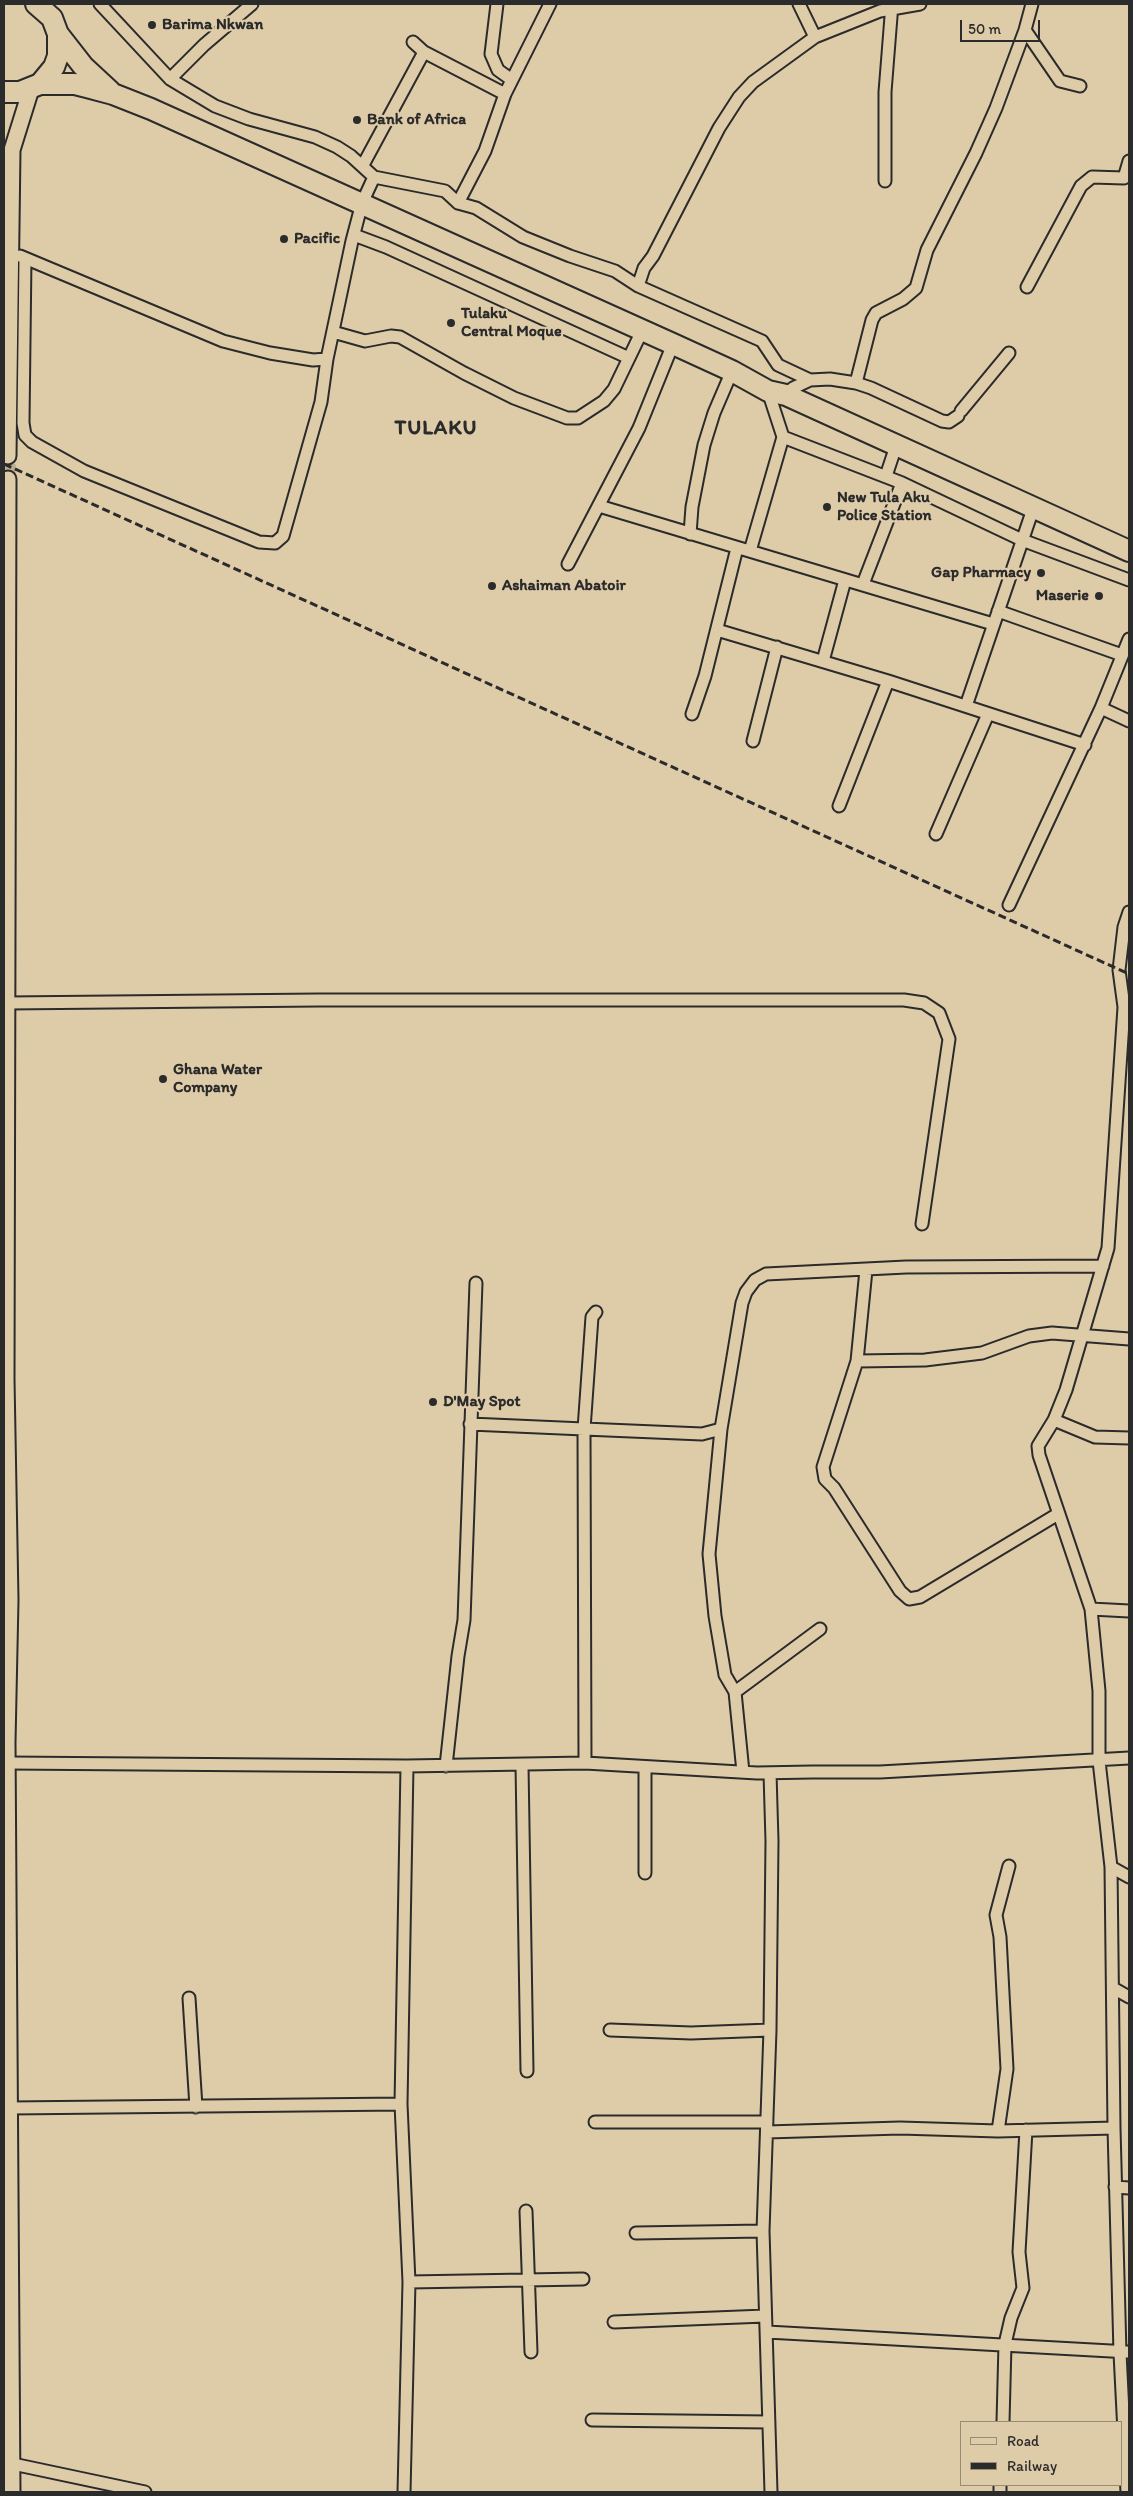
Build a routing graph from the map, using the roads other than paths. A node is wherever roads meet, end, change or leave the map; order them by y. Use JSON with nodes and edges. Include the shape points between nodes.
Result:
{"nodes":[{"id":1,"x":36,"y":4,"type":"edge"},
{"id":2,"x":100,"y":4,"type":"edge"},
{"id":3,"x":252,"y":4,"type":"edge"},
{"id":4,"x":497,"y":4,"type":"edge"},
{"id":5,"x":550,"y":4,"type":"edge"},
{"id":6,"x":799,"y":4,"type":"edge"},
{"id":7,"x":920,"y":4,"type":"edge"},
{"id":8,"x":1032,"y":4,"type":"edge"},
{"id":9,"x":892,"y":5,"type":"edge"},
{"id":10,"x":1025,"y":30,"type":"junction"},
{"id":11,"x":58,"y":34,"type":"junction"},
{"id":12,"x":815,"y":37,"type":"junction"},
{"id":13,"x":413,"y":42,"type":"dead end"},
{"id":14,"x":424,"y":52,"type":"junction"},
{"id":15,"x":170,"y":80,"type":"junction"},
{"id":16,"x":512,"y":80,"type":"junction"},
{"id":17,"x":1080,"y":86,"type":"dead end"},
{"id":18,"x":35,"y":87,"type":"junction"},
{"id":19,"x":4,"y":92,"type":"edge"},
{"id":20,"x":113,"y":94,"type":"junction"},
{"id":21,"x":505,"y":94,"type":"junction"},
{"id":22,"x":4,"y":130,"type":"edge"},
{"id":23,"x":12,"y":150,"type":"junction"},
{"id":24,"x":1129,"y":161,"type":"edge"},
{"id":25,"x":362,"y":166,"type":"junction"},
{"id":26,"x":374,"y":177,"type":"junction"},
{"id":27,"x":1127,"y":178,"type":"edge"},
{"id":28,"x":885,"y":181,"type":"dead end"},
{"id":29,"x":362,"y":203,"type":"junction"},
{"id":30,"x":458,"y":203,"type":"junction"},
{"id":31,"x":354,"y":235,"type":"junction"},
{"id":32,"x":13,"y":246,"type":"edge"},
{"id":33,"x":638,"y":286,"type":"junction"},
{"id":34,"x":1027,"y":287,"type":"dead end"},
{"id":35,"x":642,"y":331,"type":"junction"},
{"id":36,"x":333,"y":332,"type":"junction"},
{"id":37,"x":673,"y":344,"type":"junction"},
{"id":38,"x":1009,"y":353,"type":"dead end"},
{"id":39,"x":629,"y":358,"type":"junction"},
{"id":40,"x":326,"y":359,"type":"junction"},
{"id":41,"x":732,"y":371,"type":"junction"},
{"id":42,"x":810,"y":380,"type":"junction"},
{"id":43,"x":856,"y":383,"type":"junction"},
{"id":44,"x":6,"y":388,"type":"edge"},
{"id":45,"x":777,"y":393,"type":"junction"},
{"id":46,"x":783,"y":437,"type":"junction"},
{"id":47,"x":896,"y":446,"type":"junction"},
{"id":48,"x":8,"y":456,"type":"dead end"},
{"id":49,"x":886,"y":476,"type":"junction"},
{"id":50,"x":8,"y":478,"type":"dead end"},
{"id":51,"x":902,"y":483,"type":"junction"},
{"id":52,"x":599,"y":506,"type":"junction"},
{"id":53,"x":1033,"y":509,"type":"junction"},
{"id":54,"x":690,"y":534,"type":"junction"},
{"id":55,"x":1022,"y":540,"type":"junction"},
{"id":56,"x":737,"y":548,"type":"junction"},
{"id":57,"x":750,"y":551,"type":"junction"},
{"id":58,"x":1129,"y":551,"type":"edge"},
{"id":59,"x":6,"y":553,"type":"edge"},
{"id":60,"x":568,"y":564,"type":"dead end"},
{"id":61,"x":845,"y":580,"type":"junction"},
{"id":62,"x":1129,"y":580,"type":"edge"},
{"id":63,"x":863,"y":584,"type":"junction"},
{"id":64,"x":998,"y":611,"type":"junction"},
{"id":65,"x":993,"y":624,"type":"junction"},
{"id":66,"x":717,"y":630,"type":"junction"},
{"id":67,"x":1129,"y":639,"type":"edge"},
{"id":68,"x":777,"y":647,"type":"junction"},
{"id":69,"x":1122,"y":655,"type":"junction"},
{"id":70,"x":824,"y":661,"type":"junction"},
{"id":71,"x":888,"y":681,"type":"junction"},
{"id":72,"x":966,"y":706,"type":"junction"},
{"id":73,"x":1101,"y":708,"type":"junction"},
{"id":74,"x":692,"y":714,"type":"dead end"},
{"id":75,"x":988,"y":714,"type":"junction"},
{"id":76,"x":1129,"y":721,"type":"edge"},
{"id":77,"x":754,"y":740,"type":"dead end"},
{"id":78,"x":1085,"y":745,"type":"junction"},
{"id":79,"x":839,"y":806,"type":"dead end"},
{"id":80,"x":936,"y":834,"type":"dead end"},
{"id":81,"x":1009,"y":905,"type":"dead end"},
{"id":82,"x":1129,"y":912,"type":"edge"},
{"id":83,"x":1126,"y":945,"type":"edge"},
{"id":84,"x":1126,"y":1002,"type":"edge"},
{"id":85,"x":7,"y":1003,"type":"junction"},
{"id":86,"x":922,"y":1224,"type":"dead end"},
{"id":87,"x":1103,"y":1266,"type":"junction"},
{"id":88,"x":866,"y":1270,"type":"junction"},
{"id":89,"x":476,"y":1283,"type":"dead end"},
{"id":90,"x":596,"y":1312,"type":"dead end"},
{"id":91,"x":1083,"y":1336,"type":"junction"},
{"id":92,"x":1129,"y":1339,"type":"edge"},
{"id":93,"x":857,"y":1361,"type":"junction"},
{"id":94,"x":5,"y":1379,"type":"edge"},
{"id":95,"x":1054,"y":1420,"type":"junction"},
{"id":96,"x":470,"y":1424,"type":"junction"},
{"id":97,"x":584,"y":1429,"type":"junction"},
{"id":98,"x":721,"y":1429,"type":"junction"},
{"id":99,"x":1129,"y":1438,"type":"edge"},
{"id":100,"x":1058,"y":1514,"type":"junction"},
{"id":101,"x":1092,"y":1609,"type":"junction"},
{"id":102,"x":1129,"y":1611,"type":"edge"},
{"id":103,"x":820,"y":1629,"type":"dead end"},
{"id":104,"x":735,"y":1692,"type":"junction"},
{"id":105,"x":1129,"y":1758,"type":"edge"},
{"id":106,"x":1099,"y":1761,"type":"junction"},
{"id":107,"x":7,"y":1764,"type":"junction"},
{"id":108,"x":584,"y":1764,"type":"junction"},
{"id":109,"x":522,"y":1765,"type":"junction"},
{"id":110,"x":407,"y":1766,"type":"junction"},
{"id":111,"x":446,"y":1766,"type":"junction"},
{"id":112,"x":645,"y":1768,"type":"junction"},
{"id":113,"x":743,"y":1772,"type":"junction"},
{"id":114,"x":770,"y":1772,"type":"junction"},
{"id":115,"x":1009,"y":1866,"type":"dead end"},
{"id":116,"x":1111,"y":1867,"type":"junction"},
{"id":117,"x":645,"y":1873,"type":"dead end"},
{"id":118,"x":1129,"y":1877,"type":"edge"},
{"id":119,"x":1112,"y":1988,"type":"junction"},
{"id":120,"x":1129,"y":1997,"type":"edge"},
{"id":121,"x":189,"y":1998,"type":"dead end"},
{"id":122,"x":610,"y":2030,"type":"dead end"},
{"id":123,"x":770,"y":2030,"type":"junction"},
{"id":124,"x":527,"y":2072,"type":"dead end"},
{"id":125,"x":401,"y":2104,"type":"junction"},
{"id":126,"x":196,"y":2107,"type":"junction"},
{"id":127,"x":10,"y":2108,"type":"junction"},
{"id":128,"x":596,"y":2122,"type":"dead end"},
{"id":129,"x":767,"y":2127,"type":"junction"},
{"id":130,"x":1114,"y":2128,"type":"junction"},
{"id":131,"x":1026,"y":2130,"type":"junction"},
{"id":132,"x":998,"y":2131,"type":"junction"},
{"id":133,"x":1115,"y":2187,"type":"junction"},
{"id":134,"x":1129,"y":2188,"type":"edge"},
{"id":135,"x":526,"y":2211,"type":"dead end"},
{"id":136,"x":763,"y":2231,"type":"junction"},
{"id":137,"x":636,"y":2233,"type":"dead end"},
{"id":138,"x":583,"y":2279,"type":"dead end"},
{"id":139,"x":530,"y":2280,"type":"junction"},
{"id":140,"x":409,"y":2282,"type":"junction"},
{"id":141,"x":765,"y":2316,"type":"junction"},
{"id":142,"x":614,"y":2322,"type":"dead end"},
{"id":143,"x":767,"y":2332,"type":"junction"},
{"id":144,"x":7,"y":2333,"type":"edge"},
{"id":145,"x":1005,"y":2344,"type":"junction"},
{"id":146,"x":531,"y":2352,"type":"dead end"},
{"id":147,"x":1124,"y":2353,"type":"edge"},
{"id":148,"x":592,"y":2420,"type":"dead end"},
{"id":149,"x":1003,"y":2421,"type":"edge"},
{"id":150,"x":769,"y":2422,"type":"junction"},
{"id":151,"x":13,"y":2464,"type":"junction"},
{"id":152,"x":12,"y":2492,"type":"edge"},
{"id":153,"x":146,"y":2492,"type":"edge"},
{"id":154,"x":404,"y":2492,"type":"edge"},
{"id":155,"x":771,"y":2492,"type":"edge"},
{"id":156,"x":1127,"y":2492,"type":"edge"}],
"edges":[{"from":1,"to":11,"type":"highway","via":[[52,18]]},
{"from":2,"to":15,"type":"street"},
{"from":3,"to":15,"type":"street","via":[[204,45]]},
{"from":4,"to":16,"type":"street","via":[[491,54],[498,70]]},
{"from":5,"to":16,"type":"street"},
{"from":6,"to":12,"type":"street"},
{"from":7,"to":9,"type":"street"},
{"from":8,"to":10,"type":"street"},
{"from":9,"to":12,"type":"street"},
{"from":9,"to":28,"type":"street","via":[[885,92]]},
{"from":10,"to":17,"type":"street","via":[[1060,81]]},
{"from":10,"to":43,"type":"street","via":[[976,153],[927,250],[916,288],[876,313]]},
{"from":11,"to":18,"type":"highway","via":[[60,45],[56,61],[48,76]]},
{"from":11,"to":20,"type":"highway","via":[[83,66]]},
{"from":12,"to":33,"type":"street","via":[[772,67],[739,97],[644,268]]},
{"from":13,"to":14,"type":"street"},
{"from":14,"to":21,"type":"street"},
{"from":14,"to":25,"type":"street"},
{"from":15,"to":25,"type":"street","via":[[215,106],[330,144]]},
{"from":16,"to":21,"type":"street"},
{"from":18,"to":19,"type":"highway","via":[[20,92]]},
{"from":18,"to":20,"type":"highway","via":[[75,84]]},
{"from":18,"to":23,"type":"street"},
{"from":20,"to":29,"type":"highway"},
{"from":21,"to":30,"type":"street","via":[[485,151]]},
{"from":22,"to":23,"type":"street"},
{"from":23,"to":32,"type":"street"},
{"from":24,"to":27,"type":"street"},
{"from":25,"to":26,"type":"street"},
{"from":26,"to":29,"type":"street"},
{"from":26,"to":30,"type":"street","via":[[445,191]]},
{"from":27,"to":34,"type":"street","via":[[1092,177],[1081,186]]},
{"from":29,"to":31,"type":"street"},
{"from":29,"to":35,"type":"highway"},
{"from":30,"to":33,"type":"street","via":[[476,208],[523,237],[615,271]]},
{"from":31,"to":36,"type":"street"},
{"from":31,"to":39,"type":"street"},
{"from":32,"to":40,"type":"street","via":[[223,342],[313,360]]},
{"from":32,"to":40,"type":"street","via":[[26,435],[32,442],[84,471],[259,542],[275,543],[283,536],[321,402]]},
{"from":32,"to":44,"type":"street"},
{"from":33,"to":42,"type":"street","via":[[762,342],[778,365]]},
{"from":35,"to":37,"type":"highway"},
{"from":35,"to":39,"type":"street"},
{"from":36,"to":39,"type":"street","via":[[365,341],[400,337],[514,398],[567,418],[578,418],[604,401],[614,389]]},
{"from":36,"to":40,"type":"street"},
{"from":37,"to":41,"type":"highway"},
{"from":37,"to":52,"type":"street","via":[[643,420]]},
{"from":38,"to":43,"type":"street","via":[[949,422]]},
{"from":41,"to":45,"type":"highway"},
{"from":41,"to":54,"type":"street","via":[[704,445]]},
{"from":42,"to":43,"type":"street","via":[[830,378]]},
{"from":42,"to":45,"type":"street"},
{"from":44,"to":48,"type":"street"},
{"from":45,"to":46,"type":"street"},
{"from":45,"to":47,"type":"highway","via":[[784,409],[808,421],[875,446]]},
{"from":46,"to":49,"type":"street"},
{"from":46,"to":57,"type":"street"},
{"from":47,"to":49,"type":"street"},
{"from":47,"to":53,"type":"highway"},
{"from":49,"to":51,"type":"street"},
{"from":50,"to":59,"type":"street"},
{"from":51,"to":55,"type":"street"},
{"from":51,"to":63,"type":"street"},
{"from":52,"to":54,"type":"street"},
{"from":52,"to":60,"type":"street"},
{"from":53,"to":55,"type":"street"},
{"from":53,"to":58,"type":"highway"},
{"from":54,"to":56,"type":"street"},
{"from":55,"to":62,"type":"street"},
{"from":55,"to":64,"type":"street"},
{"from":56,"to":57,"type":"street"},
{"from":56,"to":66,"type":"street"},
{"from":57,"to":61,"type":"street"},
{"from":59,"to":85,"type":"street"},
{"from":61,"to":63,"type":"street"},
{"from":61,"to":70,"type":"street"},
{"from":63,"to":65,"type":"street"},
{"from":64,"to":65,"type":"street"},
{"from":64,"to":69,"type":"street"},
{"from":65,"to":72,"type":"street"},
{"from":66,"to":68,"type":"street"},
{"from":66,"to":74,"type":"street"},
{"from":67,"to":69,"type":"street"},
{"from":68,"to":70,"type":"street"},
{"from":68,"to":77,"type":"street"},
{"from":69,"to":73,"type":"street"},
{"from":70,"to":71,"type":"street"},
{"from":71,"to":72,"type":"street"},
{"from":71,"to":79,"type":"street"},
{"from":72,"to":75,"type":"street"},
{"from":73,"to":76,"type":"street"},
{"from":73,"to":78,"type":"street"},
{"from":75,"to":78,"type":"street"},
{"from":75,"to":80,"type":"street"},
{"from":78,"to":81,"type":"street"},
{"from":82,"to":83,"type":"street","via":[[1124,927]]},
{"from":83,"to":84,"type":"street","via":[[1119,970]]},
{"from":84,"to":87,"type":"street","via":[[1111,1230]]},
{"from":85,"to":86,"type":"street","via":[[726,1000],[904,1000],[924,1003],[939,1013],[949,1039]]},
{"from":85,"to":94,"type":"street"},
{"from":87,"to":88,"type":"street"},
{"from":87,"to":91,"type":"street"},
{"from":88,"to":93,"type":"street"},
{"from":88,"to":98,"type":"street","via":[[766,1274],[755,1280],[742,1303]]},
{"from":89,"to":96,"type":"street"},
{"from":90,"to":97,"type":"street","via":[[592,1317]]},
{"from":91,"to":92,"type":"street"},
{"from":91,"to":93,"type":"street","via":[[1039,1334],[982,1353],[925,1360]]},
{"from":91,"to":95,"type":"street"},
{"from":93,"to":100,"type":"street","via":[[823,1467],[825,1479],[908,1599],[920,1597]]},
{"from":94,"to":107,"type":"street","via":[[10,1600]]},
{"from":95,"to":99,"type":"street","via":[[1095,1437]]},
{"from":95,"to":100,"type":"street","via":[[1038,1446]]},
{"from":96,"to":97,"type":"street"},
{"from":96,"to":111,"type":"street","via":[[464,1620]]},
{"from":97,"to":98,"type":"street","via":[[702,1434]]},
{"from":97,"to":108,"type":"street"},
{"from":98,"to":104,"type":"street","via":[[709,1554],[725,1675]]},
{"from":100,"to":101,"type":"street"},
{"from":101,"to":102,"type":"street"},
{"from":101,"to":106,"type":"street","via":[[1099,1691]]},
{"from":103,"to":104,"type":"street"},
{"from":104,"to":113,"type":"street"},
{"from":105,"to":106,"type":"street"},
{"from":106,"to":114,"type":"street","via":[[880,1772]]},
{"from":106,"to":116,"type":"street"},
{"from":107,"to":110,"type":"street"},
{"from":107,"to":127,"type":"street"},
{"from":108,"to":109,"type":"street"},
{"from":108,"to":112,"type":"street"},
{"from":109,"to":111,"type":"street"},
{"from":109,"to":124,"type":"street"},
{"from":110,"to":111,"type":"street"},
{"from":110,"to":125,"type":"street"},
{"from":112,"to":113,"type":"street"},
{"from":112,"to":117,"type":"street"},
{"from":113,"to":114,"type":"street"},
{"from":114,"to":123,"type":"street"},
{"from":115,"to":132,"type":"street","via":[[996,1915],[1007,2069]]},
{"from":116,"to":118,"type":"street"},
{"from":116,"to":119,"type":"street"},
{"from":119,"to":120,"type":"street"},
{"from":119,"to":130,"type":"street"},
{"from":121,"to":126,"type":"street"},
{"from":122,"to":123,"type":"street","via":[[691,2033]]},
{"from":123,"to":129,"type":"street"},
{"from":125,"to":126,"type":"street"},
{"from":125,"to":140,"type":"street"},
{"from":126,"to":127,"type":"street"},
{"from":127,"to":144,"type":"street"},
{"from":128,"to":129,"type":"street"},
{"from":129,"to":132,"type":"street"},
{"from":129,"to":136,"type":"street"},
{"from":130,"to":131,"type":"street"},
{"from":130,"to":133,"type":"street"},
{"from":131,"to":132,"type":"street"},
{"from":131,"to":145,"type":"street","via":[[1019,2238],[1023,2288],[1010,2318]]},
{"from":133,"to":134,"type":"street"},
{"from":133,"to":147,"type":"street"},
{"from":135,"to":139,"type":"street"},
{"from":136,"to":137,"type":"street"},
{"from":136,"to":141,"type":"street"},
{"from":138,"to":139,"type":"street"},
{"from":139,"to":140,"type":"street"},
{"from":139,"to":146,"type":"street"},
{"from":140,"to":154,"type":"street"},
{"from":141,"to":142,"type":"street"},
{"from":141,"to":143,"type":"street"},
{"from":143,"to":145,"type":"street"},
{"from":143,"to":150,"type":"street"},
{"from":144,"to":151,"type":"street"},
{"from":145,"to":147,"type":"street"},
{"from":145,"to":149,"type":"street"},
{"from":147,"to":156,"type":"street"},
{"from":148,"to":150,"type":"street"},
{"from":150,"to":155,"type":"street"},
{"from":151,"to":152,"type":"street"},
{"from":151,"to":153,"type":"street"}]}
